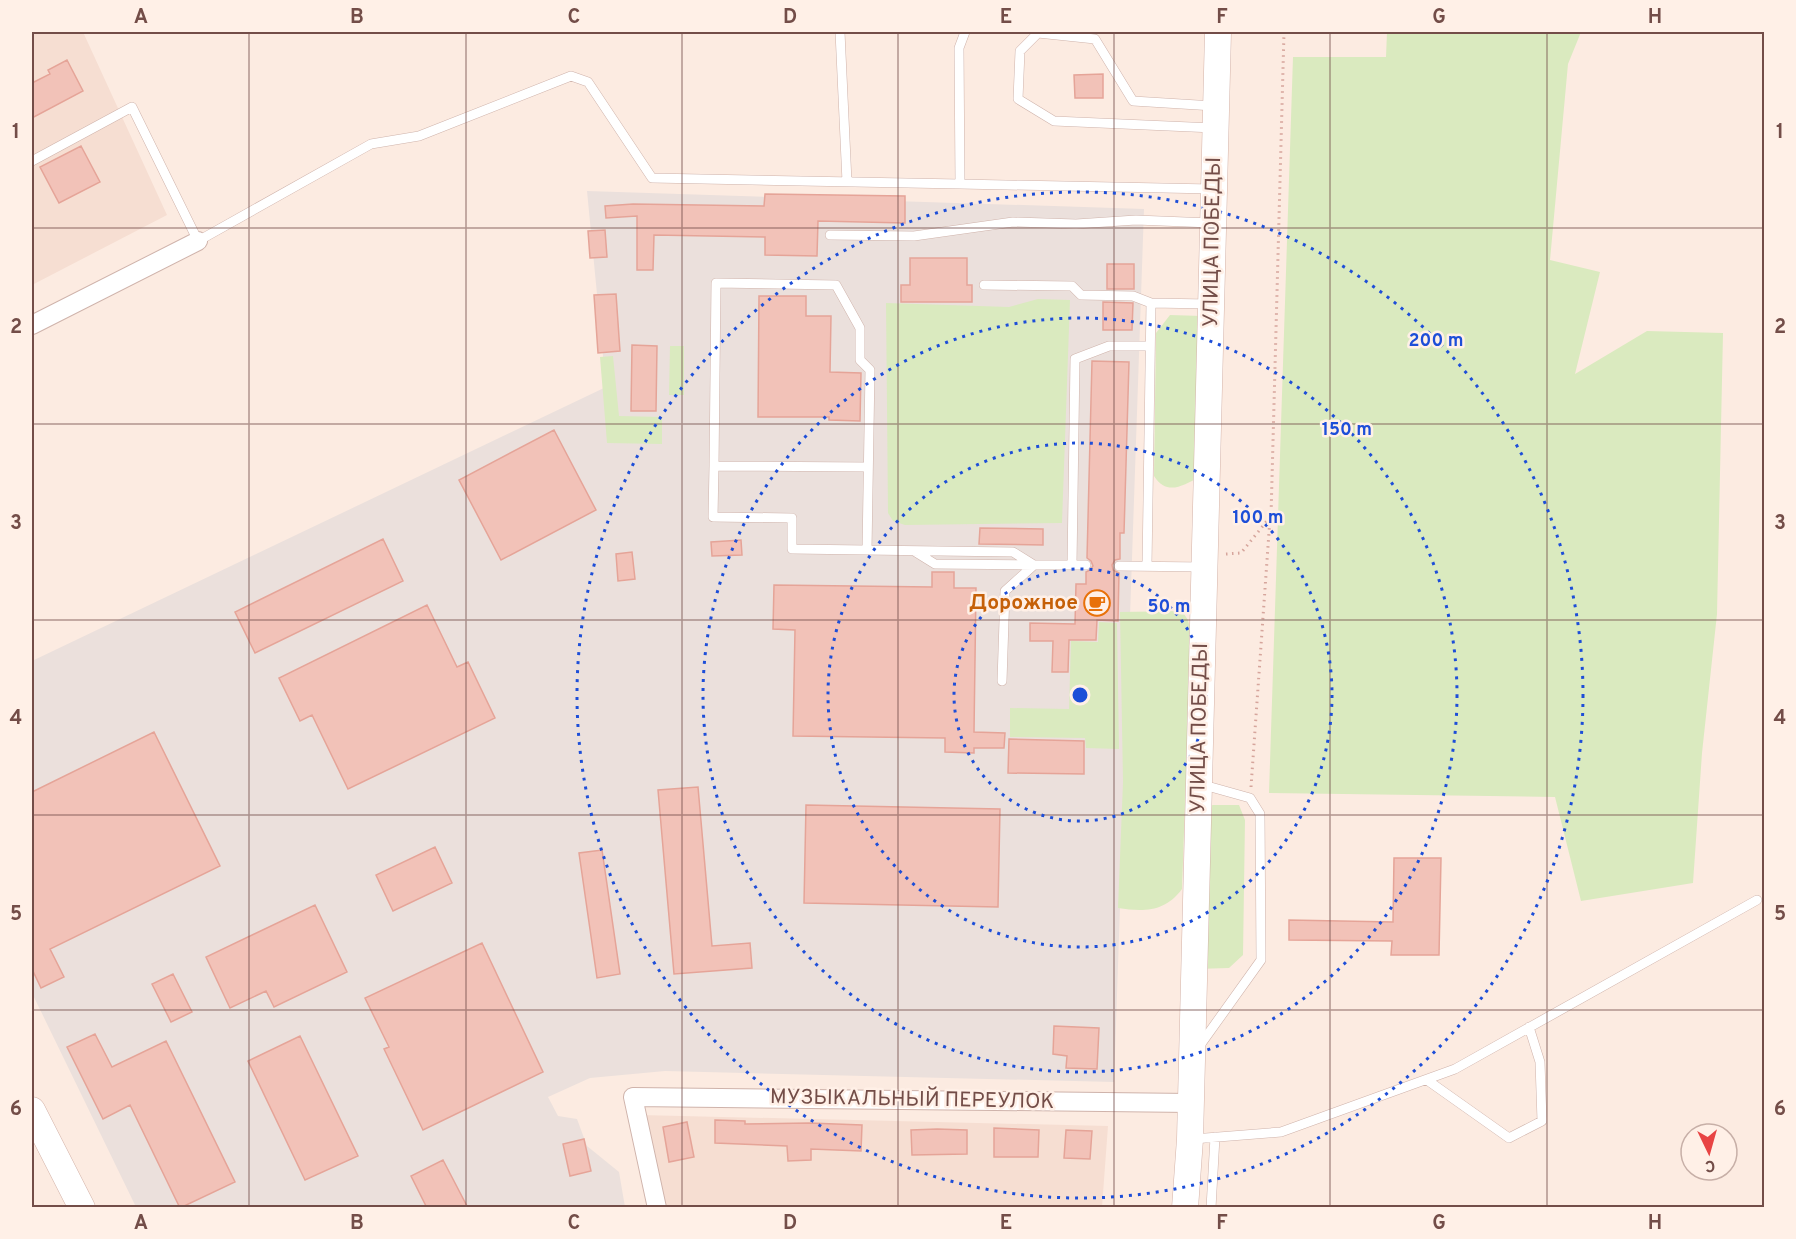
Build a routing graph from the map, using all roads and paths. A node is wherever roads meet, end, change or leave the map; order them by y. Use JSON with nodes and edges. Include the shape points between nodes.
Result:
{"nodes":[{"id":1,"x":840,"y":32,"type":"edge"},
{"id":2,"x":965,"y":32,"type":"edge"},
{"id":3,"x":1284,"y":32,"type":"edge"},
{"id":4,"x":1216,"y":33,"type":"edge"},
{"id":5,"x":1216,"y":117,"type":"junction"},
{"id":6,"x":32,"y":161,"type":"edge"},
{"id":7,"x":848,"y":182,"type":"junction"},
{"id":8,"x":960,"y":184,"type":"junction"},
{"id":9,"x":1214,"y":189,"type":"junction"},
{"id":10,"x":1213,"y":223,"type":"junction"},
{"id":11,"x":830,"y":235,"type":"dead end"},
{"id":12,"x":198,"y":241,"type":"junction"},
{"id":13,"x":984,"y":285,"type":"dead end"},
{"id":14,"x":1151,"y":303,"type":"junction"},
{"id":15,"x":1211,"y":304,"type":"junction"},
{"id":16,"x":32,"y":325,"type":"edge"},
{"id":17,"x":1150,"y":346,"type":"junction"},
{"id":18,"x":714,"y":466,"type":"junction"},
{"id":19,"x":868,"y":467,"type":"junction"},
{"id":20,"x":1270,"y":516,"type":"junction"},
{"id":21,"x":867,"y":550,"type":"junction"},
{"id":22,"x":1205,"y":561,"type":"junction"},
{"id":23,"x":1034,"y":565,"type":"junction"},
{"id":24,"x":1072,"y":565,"type":"junction"},
{"id":25,"x":1086,"y":565,"type":"dead end"},
{"id":26,"x":1119,"y":566,"type":"dead end"},
{"id":27,"x":1147,"y":566,"type":"junction"},
{"id":28,"x":1002,"y":681,"type":"dead end"},
{"id":29,"x":1199,"y":783,"type":"junction"},
{"id":30,"x":1250,"y":798,"type":"junction"},
{"id":31,"x":1757,"y":900,"type":"dead end"},
{"id":32,"x":1529,"y":1027,"type":"junction"},
{"id":33,"x":1192,"y":1058,"type":"junction"},
{"id":34,"x":1427,"y":1080,"type":"junction"},
{"id":35,"x":1191,"y":1103,"type":"junction"},
{"id":36,"x":32,"y":1110,"type":"edge"},
{"id":37,"x":1203,"y":1138,"type":"junction"},
{"id":38,"x":82,"y":1208,"type":"edge"},
{"id":39,"x":657,"y":1208,"type":"edge"},
{"id":40,"x":1185,"y":1208,"type":"edge"},
{"id":41,"x":1211,"y":1208,"type":"edge"}],
"edges":[{"from":1,"to":7,"type":"lane"},
{"from":2,"to":8,"type":"lane","via":[[959,48]]},
{"from":3,"to":20,"type":"path"},
{"from":4,"to":5,"type":"main road","name":"УЛИЦА ПОБЕДЫ"},
{"from":5,"to":5,"type":"lane","via":[[1132,101],[1095,39],[1038,33],[1020,51],[1018,99],[1054,121]]},
{"from":5,"to":9,"type":"main road","name":"УЛИЦА ПОБЕДЫ"},
{"from":6,"to":12,"type":"lane","via":[[132,107]]},
{"from":7,"to":8,"type":"lane"},
{"from":7,"to":12,"type":"lane","via":[[652,178],[588,82],[571,76],[419,136],[371,144]]},
{"from":8,"to":9,"type":"lane"},
{"from":9,"to":10,"type":"main road","name":"УЛИЦА ПОБЕДЫ"},
{"from":10,"to":11,"type":"lane","via":[[1012,222],[914,236]]},
{"from":10,"to":15,"type":"main road","name":"УЛИЦА ПОБЕДЫ"},
{"from":12,"to":16,"type":"street"},
{"from":13,"to":14,"type":"lane","via":[[1072,286],[1082,295],[1133,296]]},
{"from":14,"to":15,"type":"lane"},
{"from":14,"to":17,"type":"lane"},
{"from":15,"to":22,"type":"main road","name":"УЛИЦА ПОБЕДЫ"},
{"from":17,"to":24,"type":"lane","via":[[1109,346],[1075,359]]},
{"from":17,"to":27,"type":"lane"},
{"from":18,"to":19,"type":"lane"},
{"from":18,"to":19,"type":"lane","via":[[716,283],[836,285],[860,328],[860,360],[870,370]]},
{"from":18,"to":21,"type":"lane","via":[[713,517],[792,518],[792,549]]},
{"from":19,"to":21,"type":"lane"},
{"from":20,"to":22,"type":"path","via":[[1241,553]]},
{"from":20,"to":30,"type":"path"},
{"from":21,"to":23,"type":"lane","via":[[914,551],[935,564]]},
{"from":22,"to":27,"type":"lane"},
{"from":22,"to":29,"type":"main road","name":"УЛИЦА ПОБЕДЫ"},
{"from":23,"to":24,"type":"lane"},
{"from":23,"to":28,"type":"lane","via":[[1005,591]]},
{"from":24,"to":25,"type":"lane"},
{"from":26,"to":27,"type":"lane"},
{"from":29,"to":30,"type":"lane"},
{"from":29,"to":33,"type":"main road","name":"УЛИЦА ПОБЕДЫ"},
{"from":30,"to":33,"type":"lane","via":[[1260,814],[1261,960]]},
{"from":31,"to":32,"type":"lane"},
{"from":32,"to":34,"type":"lane","via":[[1455,1069]]},
{"from":32,"to":34,"type":"lane","via":[[1540,1062],[1542,1121],[1509,1138]]},
{"from":33,"to":35,"type":"main road","name":"УЛИЦА ПОБЕДЫ"},
{"from":34,"to":37,"type":"lane","via":[[1281,1132]]},
{"from":35,"to":37,"type":"main road","name":"УЛИЦА ПОБЕДЫ"},
{"from":35,"to":39,"type":"street","name":"МУЗЫКАЛЬНЫЙ ПЕРЕУЛОК","via":[[633,1097]]},
{"from":36,"to":38,"type":"main road"},
{"from":37,"to":40,"type":"main road","name":"УЛИЦА ПОБЕДЫ"},
{"from":37,"to":41,"type":"lane"}]}
